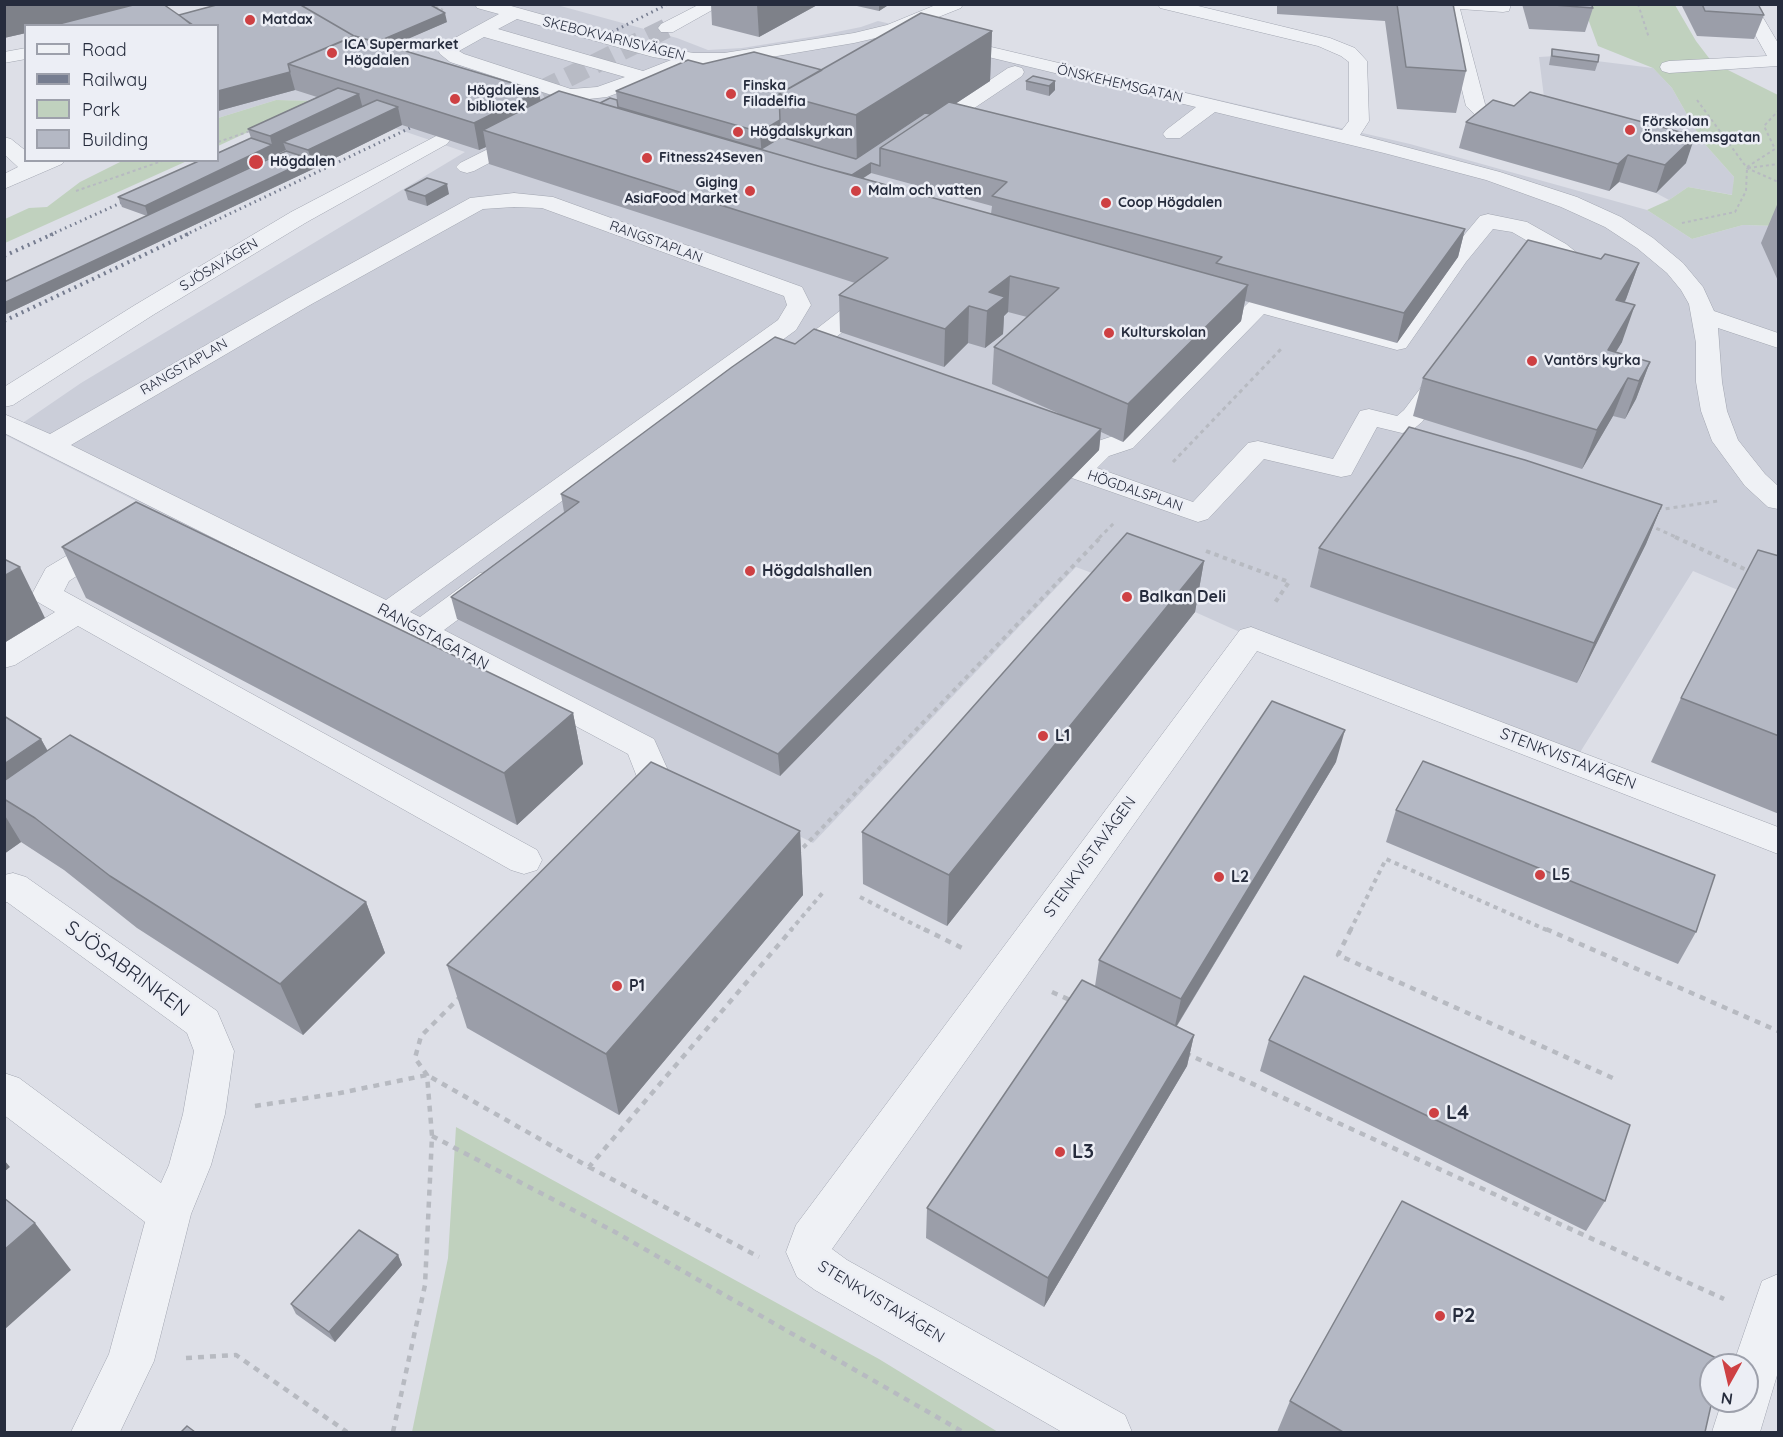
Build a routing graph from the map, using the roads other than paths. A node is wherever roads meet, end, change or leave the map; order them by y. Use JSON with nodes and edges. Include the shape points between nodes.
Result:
{"nodes":[{"id":1,"x":483,"y":4,"type":"edge"},
{"id":2,"x":715,"y":4,"type":"edge"},
{"id":3,"x":955,"y":4,"type":"edge"},
{"id":4,"x":1166,"y":4,"type":"edge"},
{"id":5,"x":1240,"y":4,"type":"edge"},
{"id":6,"x":1450,"y":4,"type":"edge"},
{"id":7,"x":1461,"y":4,"type":"edge"},
{"id":8,"x":1746,"y":4,"type":"edge"},
{"id":9,"x":1502,"y":6,"type":"edge"},
{"id":10,"x":514,"y":13,"type":"junction"},
{"id":11,"x":1220,"y":17,"type":"junction"},
{"id":12,"x":667,"y":28,"type":"tunnel mouth"},
{"id":13,"x":893,"y":29,"type":"junction"},
{"id":14,"x":481,"y":30,"type":"junction"},
{"id":15,"x":745,"y":56,"type":"junction"},
{"id":16,"x":694,"y":59,"type":"junction"},
{"id":17,"x":1779,"y":60,"type":"edge"},
{"id":18,"x":1670,"y":67,"type":"dead end"},
{"id":19,"x":1015,"y":72,"type":"dead end"},
{"id":20,"x":766,"y":74,"type":"edge"},
{"id":21,"x":645,"y":77,"type":"junction"},
{"id":22,"x":1211,"y":106,"type":"junction"},
{"id":23,"x":1492,"y":120,"type":"edge"},
{"id":24,"x":939,"y":123,"type":"edge"},
{"id":25,"x":547,"y":125,"type":"edge"},
{"id":26,"x":1173,"y":134,"type":"dead end"},
{"id":27,"x":1347,"y":138,"type":"junction"},
{"id":28,"x":440,"y":140,"type":"edge"},
{"id":29,"x":4,"y":143,"type":"edge"},
{"id":30,"x":24,"y":161,"type":"edge"},
{"id":31,"x":25,"y":162,"type":"edge"},
{"id":32,"x":49,"y":162,"type":"edge"},
{"id":33,"x":467,"y":167,"type":"dead end"},
{"id":34,"x":32,"y":168,"type":"junction"},
{"id":35,"x":4,"y":183,"type":"edge"},
{"id":36,"x":899,"y":277,"type":"edge"},
{"id":37,"x":799,"y":305,"type":"junction"},
{"id":38,"x":1702,"y":315,"type":"junction"},
{"id":39,"x":846,"y":316,"type":"junction"},
{"id":40,"x":1779,"y":341,"type":"edge"},
{"id":41,"x":773,"y":374,"type":"edge"},
{"id":42,"x":4,"y":399,"type":"edge"},
{"id":43,"x":4,"y":422,"type":"edge"},
{"id":44,"x":51,"y":445,"type":"junction"},
{"id":45,"x":1143,"y":493,"type":"joint"},
{"id":46,"x":1779,"y":501,"type":"edge"},
{"id":47,"x":170,"y":504,"type":"junction"},
{"id":48,"x":509,"y":568,"type":"edge"},
{"id":49,"x":77,"y":612,"type":"junction"},
{"id":50,"x":388,"y":613,"type":"junction"},
{"id":51,"x":422,"y":631,"type":"junction"},
{"id":52,"x":4,"y":658,"type":"edge"},
{"id":53,"x":652,"y":802,"type":"edge"},
{"id":54,"x":1779,"y":841,"type":"edge"},
{"id":55,"x":524,"y":860,"type":"dead end"},
{"id":56,"x":4,"y":889,"type":"edge"},
{"id":57,"x":4,"y":1091,"type":"edge"},
{"id":58,"x":169,"y":1214,"type":"junction"},
{"id":59,"x":1775,"y":1308,"type":"edge"},
{"id":60,"x":1759,"y":1360,"type":"edge"},
{"id":61,"x":1742,"y":1413,"type":"edge"},
{"id":62,"x":94,"y":1432,"type":"edge"},
{"id":63,"x":1107,"y":1432,"type":"edge"},
{"id":64,"x":1736,"y":1432,"type":"edge"}],
"edges":[{"from":1,"to":10,"type":"street","name":"SKEBOKVARNSVÄGEN"},
{"from":2,"to":12,"type":"street"},
{"from":3,"to":13,"type":"street","name":"SKEBOKVARNSVÄGEN"},
{"from":4,"to":11,"type":"street"},
{"from":5,"to":11,"type":"street"},
{"from":6,"to":23,"type":"street","via":[[1476,106]]},
{"from":7,"to":9,"type":"street"},
{"from":8,"to":17,"type":"street"},
{"from":10,"to":14,"type":"street"},
{"from":10,"to":16,"type":"street","name":"SKEBOKVARNSVÄGEN"},
{"from":11,"to":27,"type":"street","via":[[1324,42],[1358,61],[1359,121]]},
{"from":13,"to":15,"type":"street","name":"SKEBOKVARNSVÄGEN"},
{"from":13,"to":22,"type":"street","name":"ÖNSKEHEMSGATAN","via":[[990,48]]},
{"from":14,"to":21,"type":"street"},
{"from":14,"to":21,"type":"street","via":[[447,50],[457,58],[570,95],[600,93]]},
{"from":15,"to":16,"type":"street","name":"SKEBOKVARNSVÄGEN"},
{"from":15,"to":20,"type":"street"},
{"from":16,"to":21,"type":"street"},
{"from":17,"to":18,"type":"street"},
{"from":19,"to":24,"type":"street"},
{"from":22,"to":26,"type":"street"},
{"from":22,"to":27,"type":"street","name":"ÖNSKEHEMSGATAN"},
{"from":25,"to":33,"type":"street"},
{"from":27,"to":38,"type":"street","name":"ÖNSKEHEMSGATAN","via":[[1493,176],[1613,222],[1675,268],[1701,304]]},
{"from":28,"to":42,"type":"street","name":"SJÖSAVÄGEN","via":[[299,217]]},
{"from":29,"to":30,"type":"street"},
{"from":31,"to":34,"type":"street"},
{"from":32,"to":34,"type":"street"},
{"from":34,"to":35,"type":"street"},
{"from":36,"to":39,"type":"street"},
{"from":37,"to":39,"type":"street"},
{"from":37,"to":44,"type":"street","name":"RANGSTAPLAN","via":[[794,292],[545,202],[478,203]]},
{"from":37,"to":50,"type":"street","via":[[788,325]]},
{"from":38,"to":40,"type":"street"},
{"from":38,"to":46,"type":"street","name":"ÖNSKEHEMSGATAN","via":[[1714,411],[1725,441],[1755,480]]},
{"from":39,"to":41,"type":"street"},
{"from":43,"to":44,"type":"street","name":"RANGSTAGATAN"},
{"from":44,"to":47,"type":"street","name":"RANGSTAGATAN"},
{"from":45,"to":45,"type":"street","name":"HÖGDALSPLAN","via":[[1079,471],[1099,450],[1123,442],[1239,310],[1259,305],[1397,343],[1488,221],[1519,228],[1558,249],[1599,280],[1589,296],[1517,276],[1413,416],[1402,425],[1369,417],[1341,469],[1258,449],[1198,513]]},
{"from":47,"to":49,"type":"street","via":[[57,574],[47,594]]},
{"from":47,"to":50,"type":"street","name":"RANGSTAGATAN"},
{"from":48,"to":51,"type":"street"},
{"from":49,"to":52,"type":"street"},
{"from":49,"to":55,"type":"street"},
{"from":50,"to":51,"type":"street","name":"RANGSTAGATAN"},
{"from":51,"to":53,"type":"street","name":"RANGSTAGATAN","via":[[642,747],[654,777]]},
{"from":54,"to":63,"type":"street","name":"STENKVISTAVÄGEN","via":[[1251,637],[812,1240],[808,1251],[813,1262],[831,1275]]},
{"from":56,"to":58,"type":"street","name":"SJÖSABRINKEN","via":[[13,887],[202,1023],[214,1051],[204,1114],[190,1165]]},
{"from":57,"to":58,"type":"street"},
{"from":58,"to":62,"type":"street","name":"SJÖSABRINKEN","via":[[131,1361]]},
{"from":59,"to":60,"type":"street"},
{"from":61,"to":64,"type":"street"}]}
